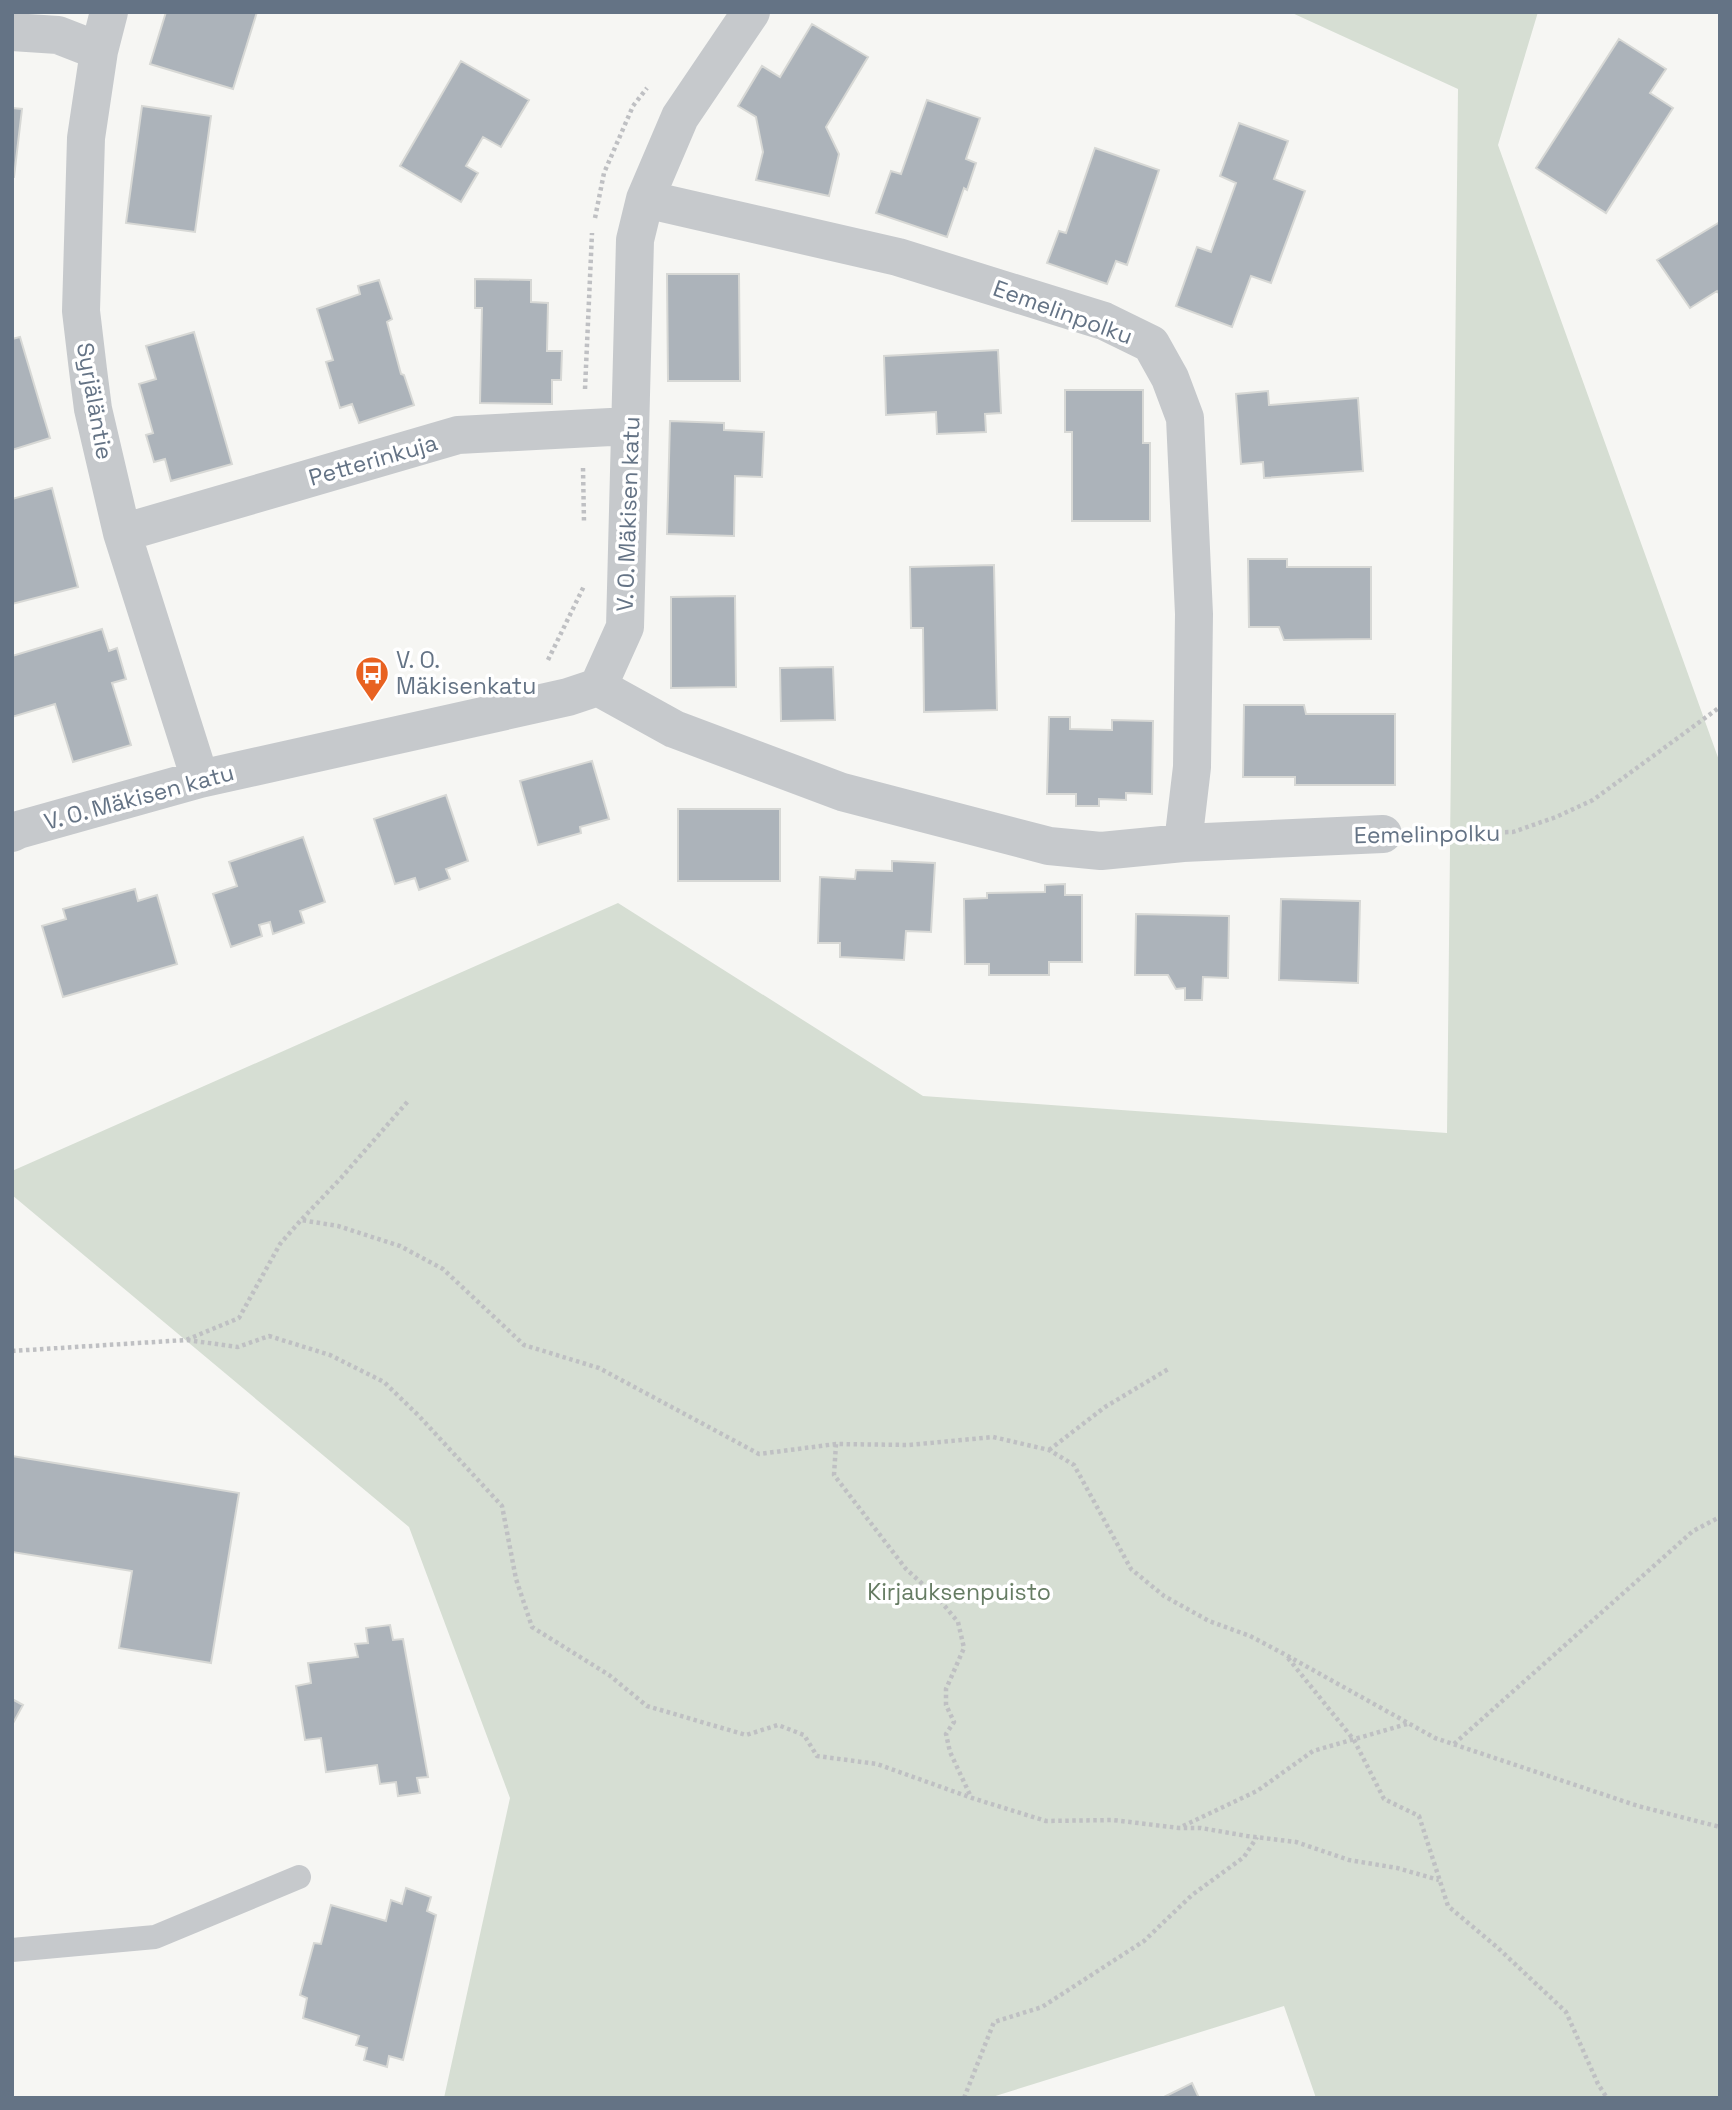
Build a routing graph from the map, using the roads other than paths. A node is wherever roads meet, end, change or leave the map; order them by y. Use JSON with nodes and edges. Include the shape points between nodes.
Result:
{"nodes":[{"id":1,"x":109,"y":12,"type":"edge"},
{"id":2,"x":751,"y":12,"type":"edge"},
{"id":3,"x":12,"y":32,"type":"edge"},
{"id":4,"x":99,"y":51,"type":"junction"},
{"id":5,"x":645,"y":199,"type":"junction"},
{"id":6,"x":630,"y":426,"type":"junction"},
{"id":7,"x":121,"y":533,"type":"junction"},
{"id":8,"x":598,"y":687,"type":"junction"},
{"id":9,"x":200,"y":779,"type":"junction"},
{"id":10,"x":12,"y":833,"type":"edge"},
{"id":11,"x":1383,"y":834,"type":"road end"},
{"id":12,"x":1183,"y":843,"type":"junction"},
{"id":13,"x":299,"y":1877,"type":"dead end"},
{"id":14,"x":12,"y":1950,"type":"edge"}],
"edges":[{"from":1,"to":4,"type":"street","name":"Syrjäläntie"},
{"from":2,"to":5,"type":"street","name":"V. O. Mäkisen katu","via":[[680,117]]},
{"from":3,"to":4,"type":"street","via":[[58,35]]},
{"from":4,"to":7,"type":"street","name":"Syrjäläntie","via":[[86,138],[81,311],[93,409]]},
{"from":5,"to":6,"type":"street","name":"V. O. Mäkisen katu","via":[[635,240]]},
{"from":5,"to":12,"type":"street","name":"Eemelinpolku","via":[[898,257],[1104,321],[1150,344],[1170,378],[1185,418],[1194,614],[1192,767]]},
{"from":6,"to":7,"type":"street","name":"Petterinkuja","via":[[458,435]]},
{"from":6,"to":8,"type":"street","name":"V. O. Mäkisen katu","via":[[625,627]]},
{"from":7,"to":9,"type":"street","name":"Syrjäläntie"},
{"from":8,"to":9,"type":"street","name":"V. O. Mäkisen katu"},
{"from":8,"to":12,"type":"street","name":"Eemelinpolku","via":[[674,729],[842,792],[1049,846],[1101,851]]},
{"from":9,"to":10,"type":"street","name":"V. O. Mäkisen katu"},
{"from":11,"to":12,"type":"street","name":"Eemelinpolku"},
{"from":13,"to":14,"type":"lane","via":[[155,1937]]}]}
